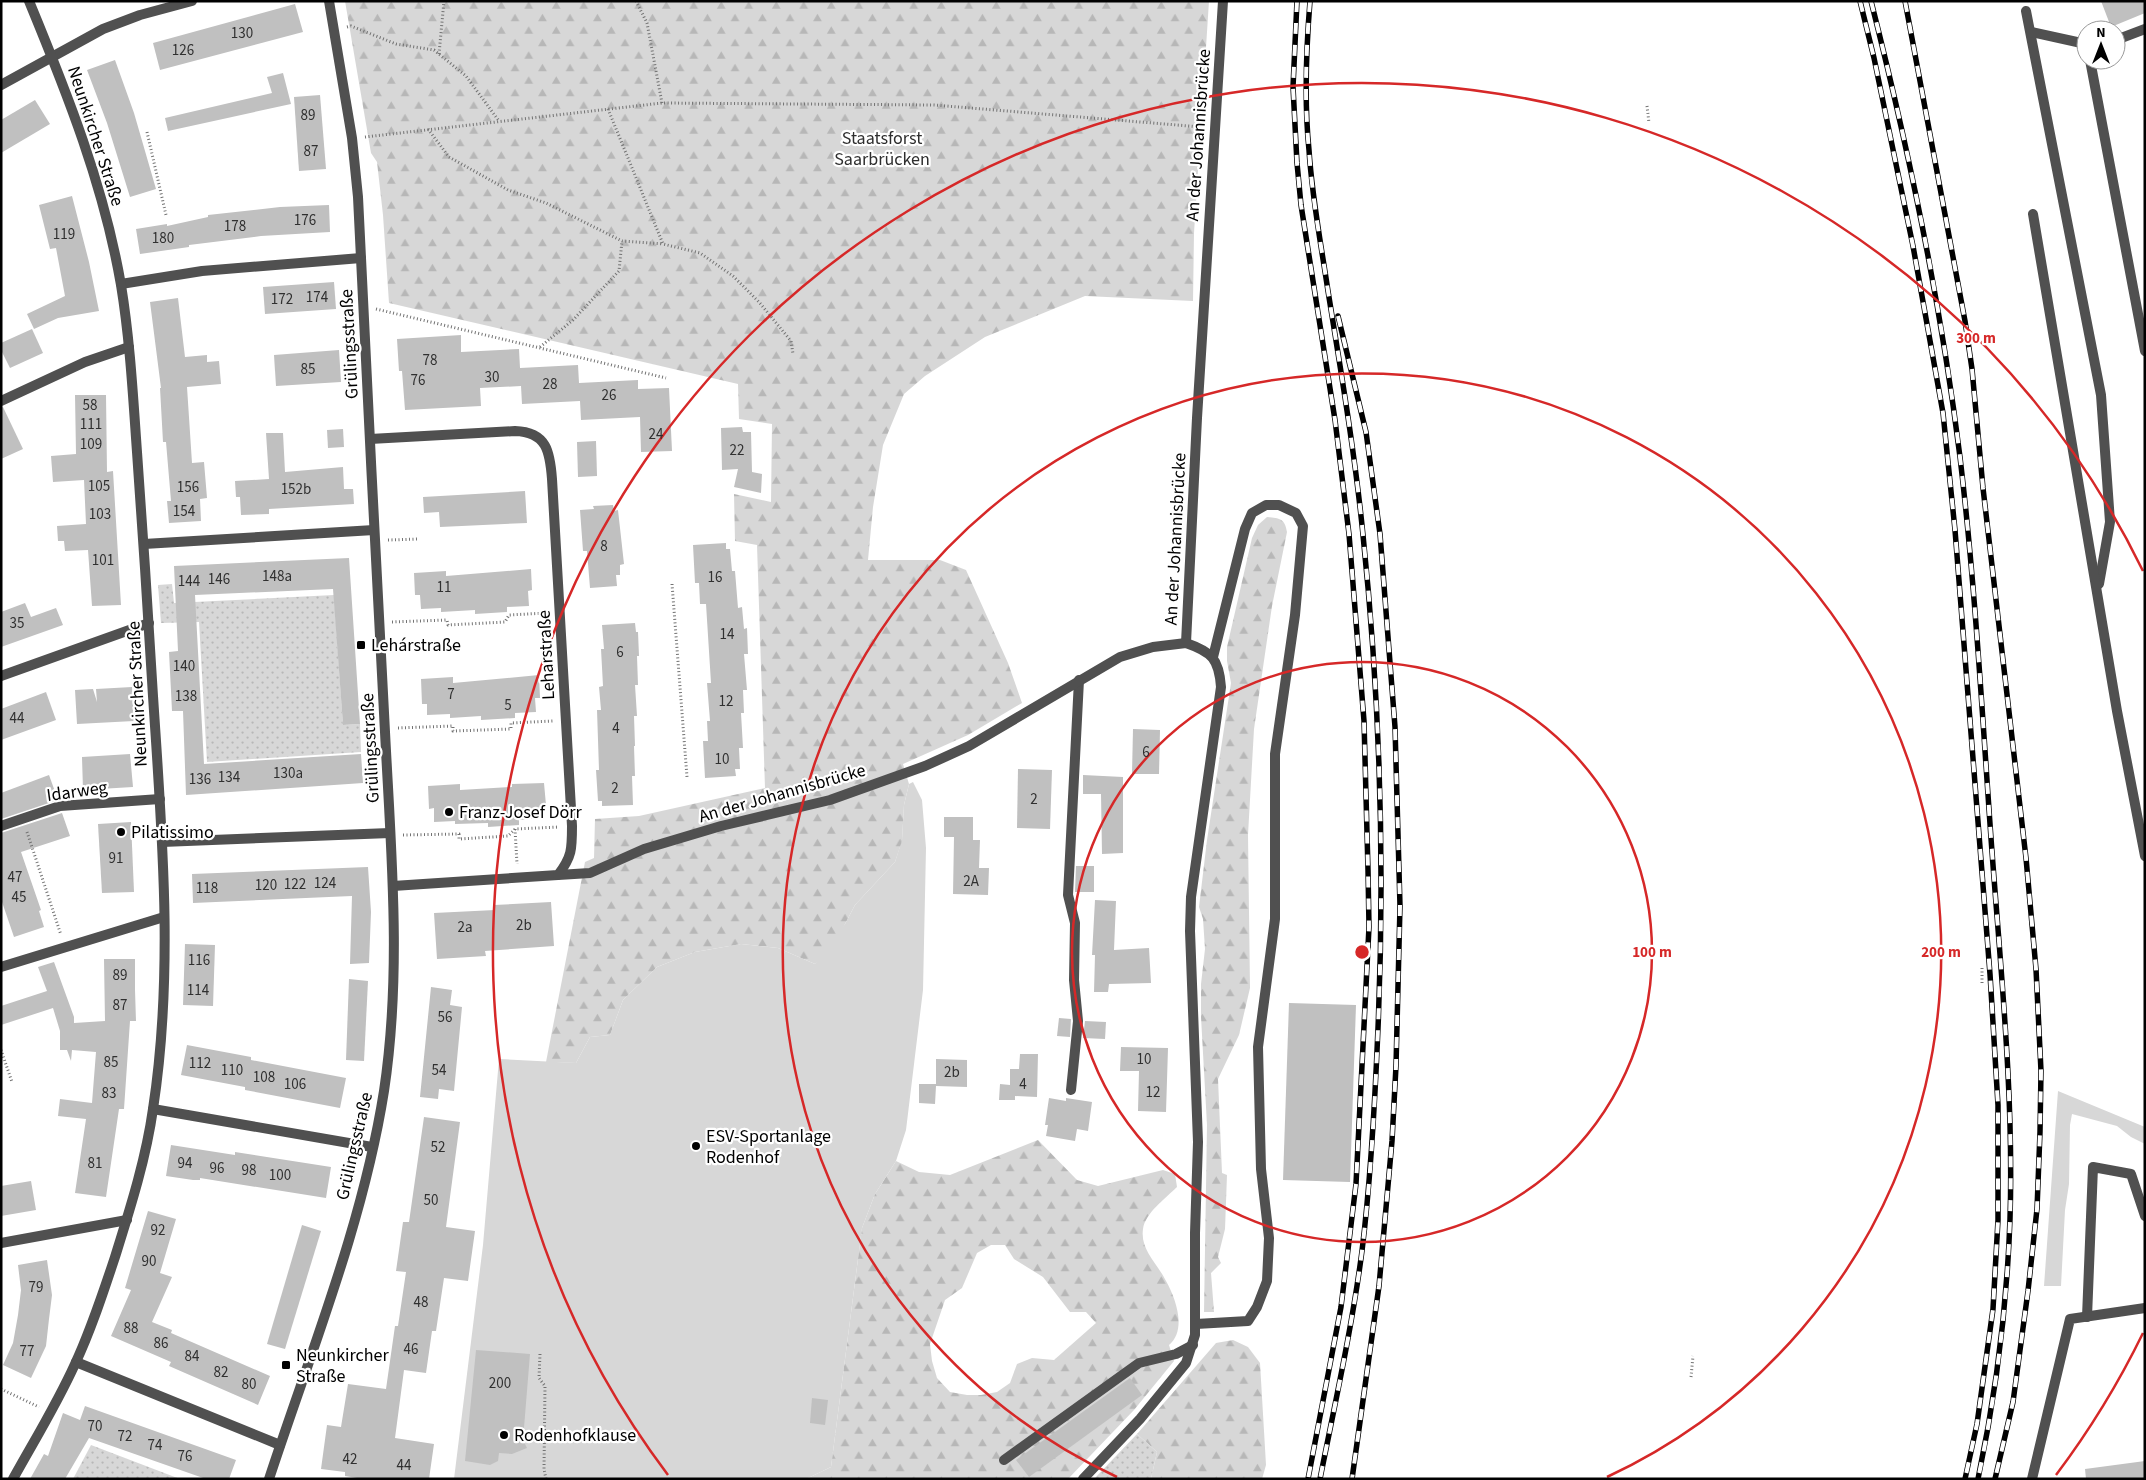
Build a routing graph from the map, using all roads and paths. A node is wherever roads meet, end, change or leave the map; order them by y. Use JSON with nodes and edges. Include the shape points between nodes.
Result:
{"nodes":[{"id":1,"x":29,"y":1,"type":"edge"},
{"id":2,"x":192,"y":1,"type":"edge"},
{"id":3,"x":329,"y":1,"type":"edge"},
{"id":4,"x":444,"y":1,"type":"edge"},
{"id":5,"x":636,"y":1,"type":"edge"},
{"id":6,"x":1223,"y":1,"type":"edge"},
{"id":7,"x":2026,"y":11,"type":"dead end"},
{"id":8,"x":334,"y":29,"type":"junction"},
{"id":9,"x":2145,"y":29,"type":"edge"},
{"id":10,"x":2031,"y":32,"type":"junction"},
{"id":11,"x":2126,"y":36,"type":"edge"},
{"id":12,"x":2076,"y":42,"type":"edge"},
{"id":13,"x":439,"y":54,"type":"junction"},
{"id":14,"x":52,"y":56,"type":"junction"},
{"id":15,"x":2092,"y":70,"type":"edge"},
{"id":16,"x":1,"y":85,"type":"edge"},
{"id":17,"x":662,"y":103,"type":"junction"},
{"id":18,"x":1647,"y":106,"type":"dead end"},
{"id":19,"x":608,"y":110,"type":"junction"},
{"id":20,"x":499,"y":121,"type":"junction"},
{"id":21,"x":1649,"y":123,"type":"dead end"},
{"id":22,"x":1214,"y":128,"type":"junction"},
{"id":23,"x":428,"y":129,"type":"junction"},
{"id":24,"x":147,"y":132,"type":"dead end"},
{"id":25,"x":352,"y":138,"type":"junction"},
{"id":26,"x":2033,"y":214,"type":"dead end"},
{"id":27,"x":166,"y":215,"type":"dead end"},
{"id":28,"x":622,"y":240,"type":"junction"},
{"id":29,"x":663,"y":244,"type":"junction"},
{"id":30,"x":361,"y":258,"type":"junction"},
{"id":31,"x":120,"y":284,"type":"junction"},
{"id":32,"x":363,"y":306,"type":"junction"},
{"id":33,"x":129,"y":347,"type":"junction"},
{"id":34,"x":540,"y":347,"type":"junction"},
{"id":35,"x":2145,"y":352,"type":"edge"},
{"id":36,"x":794,"y":354,"type":"dead end"},
{"id":37,"x":666,"y":378,"type":"dead end"},
{"id":38,"x":1,"y":402,"type":"edge"},
{"id":39,"x":370,"y":439,"type":"junction"},
{"id":40,"x":374,"y":530,"type":"junction"},
{"id":41,"x":419,"y":539,"type":"dead end"},
{"id":42,"x":375,"y":541,"type":"junction"},
{"id":43,"x":144,"y":544,"type":"junction"},
{"id":44,"x":672,"y":584,"type":"dead end"},
{"id":45,"x":2097,"y":592,"type":"junction"},
{"id":46,"x":560,"y":612,"type":"junction"},
{"id":47,"x":380,"y":622,"type":"junction"},
{"id":48,"x":149,"y":623,"type":"junction"},
{"id":49,"x":1186,"y":643,"type":"junction"},
{"id":50,"x":1213,"y":657,"type":"junction"},
{"id":51,"x":1,"y":676,"type":"edge"},
{"id":52,"x":1078,"y":680,"type":"junction"},
{"id":53,"x":566,"y":721,"type":"junction"},
{"id":54,"x":385,"y":729,"type":"junction"},
{"id":55,"x":687,"y":777,"type":"dead end"},
{"id":56,"x":160,"y":799,"type":"junction"},
{"id":57,"x":1,"y":826,"type":"edge"},
{"id":58,"x":572,"y":826,"type":"junction"},
{"id":59,"x":26,"y":829,"type":"dead end"},
{"id":60,"x":515,"y":829,"type":"junction"},
{"id":61,"x":390,"y":833,"type":"junction"},
{"id":62,"x":162,"y":842,"type":"junction"},
{"id":63,"x":2145,"y":856,"type":"edge"},
{"id":64,"x":558,"y":875,"type":"junction"},
{"id":65,"x":518,"y":878,"type":"junction"},
{"id":66,"x":393,"y":886,"type":"junction"},
{"id":67,"x":164,"y":917,"type":"junction"},
{"id":68,"x":66,"y":948,"type":"junction"},
{"id":69,"x":1,"y":967,"type":"edge"},
{"id":70,"x":1982,"y":968,"type":"dead end"},
{"id":71,"x":1982,"y":983,"type":"dead end"},
{"id":72,"x":1,"y":1050,"type":"edge"},
{"id":73,"x":12,"y":1082,"type":"dead end"},
{"id":74,"x":1071,"y":1090,"type":"dead end"},
{"id":75,"x":153,"y":1109,"type":"junction"},
{"id":76,"x":372,"y":1147,"type":"junction"},
{"id":77,"x":2145,"y":1216,"type":"edge"},
{"id":78,"x":127,"y":1220,"type":"junction"},
{"id":79,"x":1,"y":1243,"type":"edge"},
{"id":80,"x":2145,"y":1308,"type":"edge"},
{"id":81,"x":2087,"y":1316,"type":"junction"},
{"id":82,"x":1196,"y":1324,"type":"junction"},
{"id":83,"x":1193,"y":1345,"type":"junction"},
{"id":84,"x":540,"y":1354,"type":"dead end"},
{"id":85,"x":1693,"y":1356,"type":"dead end"},
{"id":86,"x":76,"y":1362,"type":"junction"},
{"id":87,"x":1691,"y":1377,"type":"dead end"},
{"id":88,"x":1,"y":1389,"type":"edge"},
{"id":89,"x":51,"y":1412,"type":"junction"},
{"id":90,"x":544,"y":1440,"type":"junction"},
{"id":91,"x":572,"y":1441,"type":"dead end"},
{"id":92,"x":280,"y":1445,"type":"junction"},
{"id":93,"x":1004,"y":1460,"type":"dead end"},
{"id":94,"x":13,"y":1479,"type":"edge"},
{"id":95,"x":269,"y":1479,"type":"edge"},
{"id":96,"x":546,"y":1479,"type":"edge"},
{"id":97,"x":1083,"y":1479,"type":"edge"},
{"id":98,"x":2032,"y":1479,"type":"edge"}],
"edges":[{"from":1,"to":14,"type":"street","name":"Neunkircher Straße"},
{"from":2,"to":14,"type":"street","via":[[103,29]]},
{"from":3,"to":8,"type":"street","name":"Grülingsstraße"},
{"from":4,"to":13,"type":"path"},
{"from":5,"to":17,"type":"path","via":[[647,23]]},
{"from":6,"to":22,"type":"street","name":"An der Johannisbrücke"},
{"from":7,"to":10,"type":"street"},
{"from":8,"to":13,"type":"path","via":[[351,26],[396,44],[434,50]]},
{"from":8,"to":25,"type":"street","name":"Grülingsstraße"},
{"from":9,"to":11,"type":"street"},
{"from":10,"to":12,"type":"street"},
{"from":10,"to":45,"type":"street","via":[[2101,395],[2110,522]]},
{"from":13,"to":20,"type":"path","via":[[466,76]]},
{"from":14,"to":16,"type":"street"},
{"from":14,"to":31,"type":"street","name":"Neunkircher Straße","via":[[92,167]]},
{"from":15,"to":35,"type":"street"},
{"from":17,"to":19,"type":"path"},
{"from":17,"to":22,"type":"path","via":[[934,105]]},
{"from":18,"to":21,"type":"path"},
{"from":19,"to":20,"type":"path"},
{"from":19,"to":29,"type":"path"},
{"from":20,"to":23,"type":"path"},
{"from":22,"to":49,"type":"street","name":"An der Johannisbrücke"},
{"from":23,"to":25,"type":"path"},
{"from":23,"to":28,"type":"path","via":[[449,157],[508,190],[546,203]]},
{"from":24,"to":27,"type":"path"},
{"from":25,"to":30,"type":"street","name":"Grülingsstraße"},
{"from":26,"to":45,"type":"street"},
{"from":28,"to":29,"type":"path"},
{"from":28,"to":34,"type":"path","via":[[619,271],[573,320]]},
{"from":29,"to":36,"type":"path","via":[[700,253],[733,276],[791,341]]},
{"from":30,"to":31,"type":"street","via":[[202,271]]},
{"from":30,"to":32,"type":"street","name":"Grülingsstraße"},
{"from":31,"to":33,"type":"street","name":"Neunkircher Straße"},
{"from":32,"to":34,"type":"path"},
{"from":32,"to":39,"type":"street","name":"Grülingsstraße"},
{"from":33,"to":38,"type":"street","via":[[85,362]]},
{"from":33,"to":43,"type":"street","name":"Neunkircher Straße"},
{"from":34,"to":37,"type":"path"},
{"from":39,"to":40,"type":"street","name":"Grülingsstraße"},
{"from":39,"to":46,"type":"street","name":"Leharstraße","via":[[515,431],[527,432],[544,443],[550,457]]},
{"from":40,"to":42,"type":"street","name":"Grülingsstraße"},
{"from":40,"to":43,"type":"street"},
{"from":41,"to":42,"type":"path"},
{"from":42,"to":47,"type":"street","name":"Grülingsstraße"},
{"from":43,"to":48,"type":"street","name":"Neunkircher Straße"},
{"from":44,"to":55,"type":"path"},
{"from":45,"to":63,"type":"street"},
{"from":46,"to":47,"type":"path","via":[[509,615],[505,622],[448,625],[447,620]]},
{"from":46,"to":53,"type":"street","name":"Leharstraße"},
{"from":47,"to":54,"type":"street","name":"Grülingsstraße"},
{"from":48,"to":51,"type":"street"},
{"from":48,"to":56,"type":"street","name":"Neunkircher Straße"},
{"from":49,"to":50,"type":"street"},
{"from":49,"to":52,"type":"street","name":"An der Johannisbrücke","via":[[1153,647],[1120,657]]},
{"from":50,"to":82,"type":"street","via":[[1220,672],[1221,687],[1194,879],[1190,931],[1198,1142]]},
{"from":50,"to":82,"type":"street","via":[[1245,529],[1252,513],[1266,505],[1279,505],[1296,513],[1303,526],[1301,560],[1275,754],[1276,919],[1258,1047],[1261,1169],[1269,1238],[1267,1281],[1248,1321]]},
{"from":52,"to":64,"type":"street","name":"An der Johannisbrücke","via":[[969,746],[926,766],[830,800],[721,826],[644,849],[590,873]]},
{"from":52,"to":74,"type":"street","via":[[1068,895],[1074,923],[1078,1021]]},
{"from":53,"to":54,"type":"path","via":[[510,723],[510,729],[453,731],[453,726]]},
{"from":53,"to":58,"type":"street","name":"Leharstraße"},
{"from":54,"to":61,"type":"street","name":"Grülingsstraße"},
{"from":56,"to":57,"type":"street","name":"Idarweg","via":[[60,806]]},
{"from":56,"to":62,"type":"street","name":"Neunkircher Straße"},
{"from":58,"to":60,"type":"path"},
{"from":58,"to":64,"type":"street","name":"Leharstraße","via":[[568,862]]},
{"from":59,"to":68,"type":"path"},
{"from":60,"to":61,"type":"path","via":[[508,836],[459,839],[459,834]]},
{"from":60,"to":65,"type":"path"},
{"from":61,"to":62,"type":"street"},
{"from":61,"to":66,"type":"street","name":"Grülingsstraße"},
{"from":62,"to":67,"type":"street","name":"Neunkircher Straße"},
{"from":64,"to":65,"type":"street"},
{"from":65,"to":66,"type":"street"},
{"from":66,"to":76,"type":"street","name":"Grülingsstraße","via":[[393,1005],[383,1091]]},
{"from":67,"to":68,"type":"street"},
{"from":67,"to":75,"type":"street","name":"Neunkircher Straße","via":[[162,1019]]},
{"from":68,"to":69,"type":"street"},
{"from":70,"to":71,"type":"path"},
{"from":72,"to":73,"type":"path"},
{"from":75,"to":76,"type":"street"},
{"from":75,"to":78,"type":"street","name":"Neunkircher Straße"},
{"from":76,"to":92,"type":"street","name":"Grülingsstraße","via":[[346,1246]]},
{"from":77,"to":81,"type":"street","via":[[2131,1174],[2093,1167]]},
{"from":78,"to":79,"type":"street"},
{"from":78,"to":86,"type":"street","name":"Neunkircher Straße"},
{"from":80,"to":81,"type":"street"},
{"from":81,"to":98,"type":"street","via":[[2070,1319]]},
{"from":82,"to":83,"type":"street"},
{"from":83,"to":93,"type":"street","via":[[1176,1354],[1139,1363]]},
{"from":83,"to":97,"type":"street","via":[[1186,1363]]},
{"from":84,"to":90,"type":"path","via":[[539,1378],[545,1386]]},
{"from":85,"to":87,"type":"path"},
{"from":86,"to":89,"type":"street","name":"Neunkircher Straße"},
{"from":86,"to":92,"type":"street"},
{"from":88,"to":89,"type":"path"},
{"from":89,"to":94,"type":"street","name":"Neunkircher Straße"},
{"from":90,"to":91,"type":"path"},
{"from":90,"to":96,"type":"path"},
{"from":92,"to":95,"type":"street","name":"Grülingsstraße"}]}
